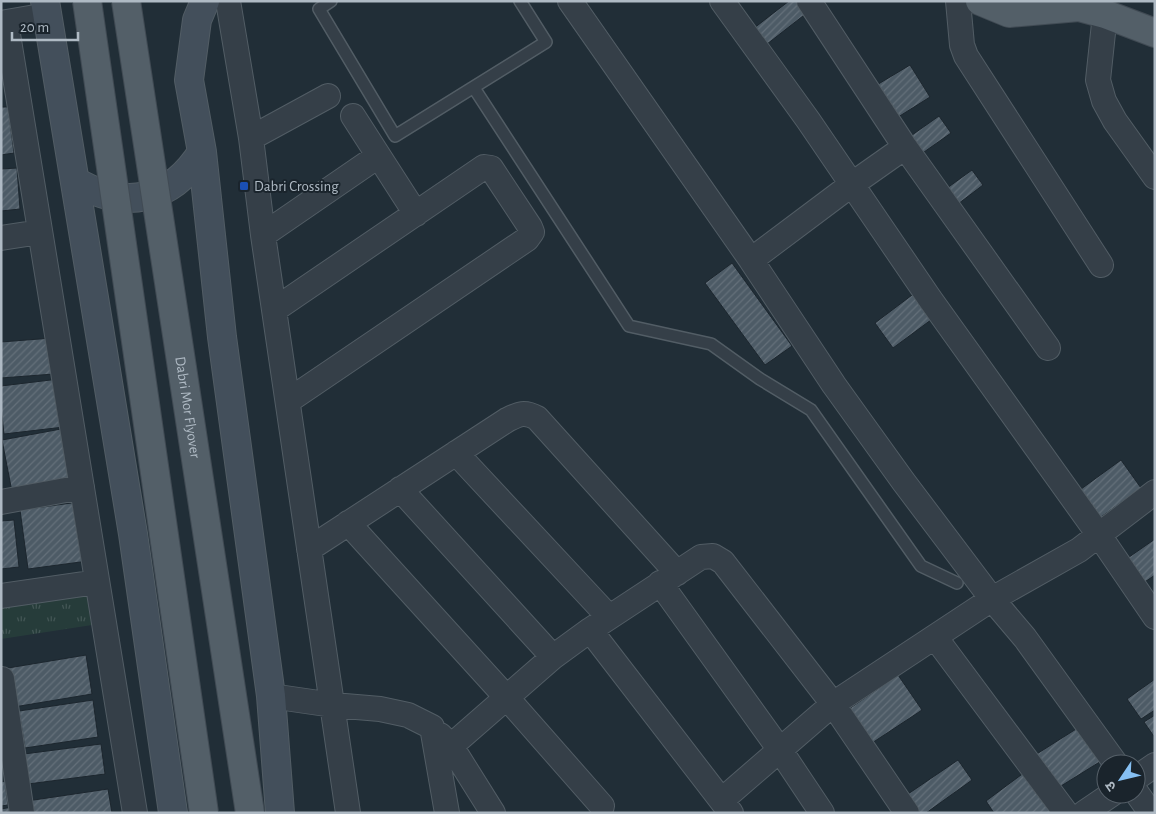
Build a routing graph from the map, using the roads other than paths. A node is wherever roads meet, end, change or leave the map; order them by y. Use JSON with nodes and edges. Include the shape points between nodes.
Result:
{"nodes":[{"id":1,"x":87,"y":1,"type":"edge"},
{"id":2,"x":126,"y":1,"type":"edge"},
{"id":3,"x":205,"y":1,"type":"edge"},
{"id":4,"x":228,"y":1,"type":"edge"},
{"id":5,"x":331,"y":1,"type":"edge"},
{"id":6,"x":520,"y":1,"type":"edge"},
{"id":7,"x":570,"y":1,"type":"edge"},
{"id":8,"x":722,"y":1,"type":"edge"},
{"id":9,"x":809,"y":1,"type":"edge"},
{"id":10,"x":958,"y":1,"type":"edge"},
{"id":11,"x":980,"y":1,"type":"edge"},
{"id":12,"x":46,"y":8,"type":"edge"},
{"id":13,"x":1085,"y":8,"type":"edge"},
{"id":14,"x":4,"y":23,"type":"edge"},
{"id":15,"x":1155,"y":33,"type":"edge"},
{"id":16,"x":474,"y":88,"type":"junction"},
{"id":17,"x":328,"y":96,"type":"dead end"},
{"id":18,"x":353,"y":116,"type":"dead end"},
{"id":19,"x":251,"y":138,"type":"junction"},
{"id":20,"x":905,"y":147,"type":"junction"},
{"id":21,"x":202,"y":152,"type":"junction"},
{"id":22,"x":378,"y":156,"type":"junction"},
{"id":23,"x":1155,"y":177,"type":"edge"},
{"id":24,"x":75,"y":181,"type":"junction"},
{"id":25,"x":851,"y":185,"type":"junction"},
{"id":26,"x":416,"y":214,"type":"junction"},
{"id":27,"x":40,"y":232,"type":"junction"},
{"id":28,"x":263,"y":235,"type":"junction"},
{"id":29,"x":1,"y":238,"type":"edge"},
{"id":30,"x":751,"y":260,"type":"junction"},
{"id":31,"x":1101,"y":265,"type":"dead end"},
{"id":32,"x":274,"y":310,"type":"junction"},
{"id":33,"x":1048,"y":348,"type":"dead end"},
{"id":34,"x":288,"y":401,"type":"junction"},
{"id":35,"x":456,"y":453,"type":"junction"},
{"id":36,"x":82,"y":487,"type":"junction"},
{"id":37,"x":400,"y":489,"type":"junction"},
{"id":38,"x":1155,"y":492,"type":"edge"},
{"id":39,"x":1,"y":502,"type":"edge"},
{"id":40,"x":348,"y":523,"type":"junction"},
{"id":41,"x":1099,"y":535,"type":"junction"},
{"id":42,"x":309,"y":549,"type":"junction"},
{"id":43,"x":669,"y":578,"type":"junction"},
{"id":44,"x":97,"y":582,"type":"junction"},
{"id":45,"x":957,"y":583,"type":"joint"},
{"id":46,"x":1,"y":596,"type":"edge"},
{"id":47,"x":992,"y":599,"type":"junction"},
{"id":48,"x":609,"y":617,"type":"junction"},
{"id":49,"x":1155,"y":617,"type":"edge"},
{"id":50,"x":590,"y":630,"type":"junction"},
{"id":51,"x":935,"y":637,"type":"junction"},
{"id":52,"x":552,"y":657,"type":"junction"},
{"id":53,"x":2,"y":679,"type":"edge"},
{"id":54,"x":270,"y":696,"type":"junction"},
{"id":55,"x":507,"y":698,"type":"junction"},
{"id":56,"x":833,"y":704,"type":"junction"},
{"id":57,"x":332,"y":705,"type":"junction"},
{"id":58,"x":432,"y":726,"type":"junction"},
{"id":59,"x":451,"y":746,"type":"junction"},
{"id":60,"x":780,"y":750,"type":"junction"},
{"id":61,"x":1109,"y":754,"type":"edge"},
{"id":62,"x":1097,"y":804,"type":"edge"},
{"id":63,"x":602,"y":806,"type":"dead end"},
{"id":64,"x":726,"y":806,"type":"edge"},
{"id":65,"x":22,"y":813,"type":"edge"},
{"id":66,"x":135,"y":813,"type":"edge"},
{"id":67,"x":172,"y":813,"type":"edge"},
{"id":68,"x":204,"y":813,"type":"edge"},
{"id":69,"x":250,"y":813,"type":"edge"},
{"id":70,"x":280,"y":813,"type":"edge"},
{"id":71,"x":348,"y":813,"type":"edge"},
{"id":72,"x":448,"y":813,"type":"edge"},
{"id":73,"x":493,"y":813,"type":"edge"},
{"id":74,"x":822,"y":813,"type":"edge"},
{"id":75,"x":907,"y":813,"type":"edge"},
{"id":76,"x":1066,"y":813,"type":"edge"},
{"id":77,"x":1084,"y":813,"type":"edge"}],
"edges":[{"from":1,"to":68,"type":"main road","bridge":true},
{"from":2,"to":69,"type":"main road","name":"Dabri Mor Flyover","bridge":true},
{"from":3,"to":21,"type":"main road","via":[[197,20],[189,80]]},
{"from":4,"to":19,"type":"street"},
{"from":5,"to":16,"type":"lane","via":[[319,9],[395,136]]},
{"from":6,"to":16,"type":"lane","via":[[546,42]]},
{"from":7,"to":30,"type":"street"},
{"from":8,"to":25,"type":"street"},
{"from":9,"to":20,"type":"street"},
{"from":10,"to":31,"type":"street","via":[[966,56]]},
{"from":11,"to":13,"type":"main road","via":[[1009,13]]},
{"from":12,"to":14,"type":"street"},
{"from":12,"to":24,"type":"main road"},
{"from":13,"to":15,"type":"main road"},
{"from":13,"to":23,"type":"street","via":[[1104,101]]},
{"from":14,"to":27,"type":"street"},
{"from":16,"to":45,"type":"lane","via":[[629,326],[711,344],[811,410],[921,566]]},
{"from":17,"to":19,"type":"street"},
{"from":18,"to":22,"type":"street"},
{"from":19,"to":28,"type":"street"},
{"from":20,"to":25,"type":"street"},
{"from":20,"to":33,"type":"street"},
{"from":21,"to":24,"type":"main road","via":[[179,180],[146,196],[109,196],[91,191]]},
{"from":21,"to":54,"type":"main road","via":[[222,337]]},
{"from":22,"to":26,"type":"street"},
{"from":22,"to":28,"type":"street"},
{"from":24,"to":67,"type":"main road","via":[[134,534]]},
{"from":25,"to":30,"type":"street"},
{"from":25,"to":41,"type":"street"},
{"from":26,"to":32,"type":"street"},
{"from":26,"to":34,"type":"street","via":[[488,167],[532,232],[527,239]]},
{"from":27,"to":29,"type":"street"},
{"from":27,"to":36,"type":"street"},
{"from":28,"to":32,"type":"street"},
{"from":30,"to":47,"type":"street","via":[[902,481]]},
{"from":32,"to":34,"type":"street"},
{"from":34,"to":42,"type":"street"},
{"from":35,"to":37,"type":"street"},
{"from":35,"to":43,"type":"street","via":[[519,414],[537,418]]},
{"from":35,"to":48,"type":"street"},
{"from":36,"to":39,"type":"street"},
{"from":36,"to":44,"type":"street"},
{"from":37,"to":40,"type":"street"},
{"from":37,"to":52,"type":"street"},
{"from":38,"to":41,"type":"street"},
{"from":40,"to":42,"type":"street"},
{"from":40,"to":55,"type":"street"},
{"from":41,"to":47,"type":"street","via":[[1079,550]]},
{"from":41,"to":49,"type":"street"},
{"from":42,"to":57,"type":"street"},
{"from":43,"to":48,"type":"street"},
{"from":43,"to":56,"type":"street","via":[[701,558],[713,556],[723,562]]},
{"from":43,"to":60,"type":"street"},
{"from":44,"to":46,"type":"street"},
{"from":44,"to":66,"type":"street"},
{"from":45,"to":47,"type":"street"},
{"from":47,"to":51,"type":"street"},
{"from":47,"to":61,"type":"street","via":[[1025,638]]},
{"from":48,"to":50,"type":"street"},
{"from":50,"to":52,"type":"street"},
{"from":50,"to":64,"type":"street"},
{"from":51,"to":56,"type":"street"},
{"from":51,"to":76,"type":"street"},
{"from":52,"to":55,"type":"street"},
{"from":53,"to":65,"type":"street"},
{"from":54,"to":57,"type":"street"},
{"from":54,"to":70,"type":"main road"},
{"from":55,"to":59,"type":"street"},
{"from":55,"to":63,"type":"street"},
{"from":56,"to":60,"type":"street"},
{"from":56,"to":75,"type":"street"},
{"from":57,"to":58,"type":"street","via":[[380,709],[408,715]]},
{"from":57,"to":71,"type":"street"},
{"from":58,"to":59,"type":"street"},
{"from":58,"to":72,"type":"street"},
{"from":59,"to":73,"type":"street"},
{"from":60,"to":64,"type":"street"},
{"from":60,"to":74,"type":"street"},
{"from":62,"to":77,"type":"street"}]}
